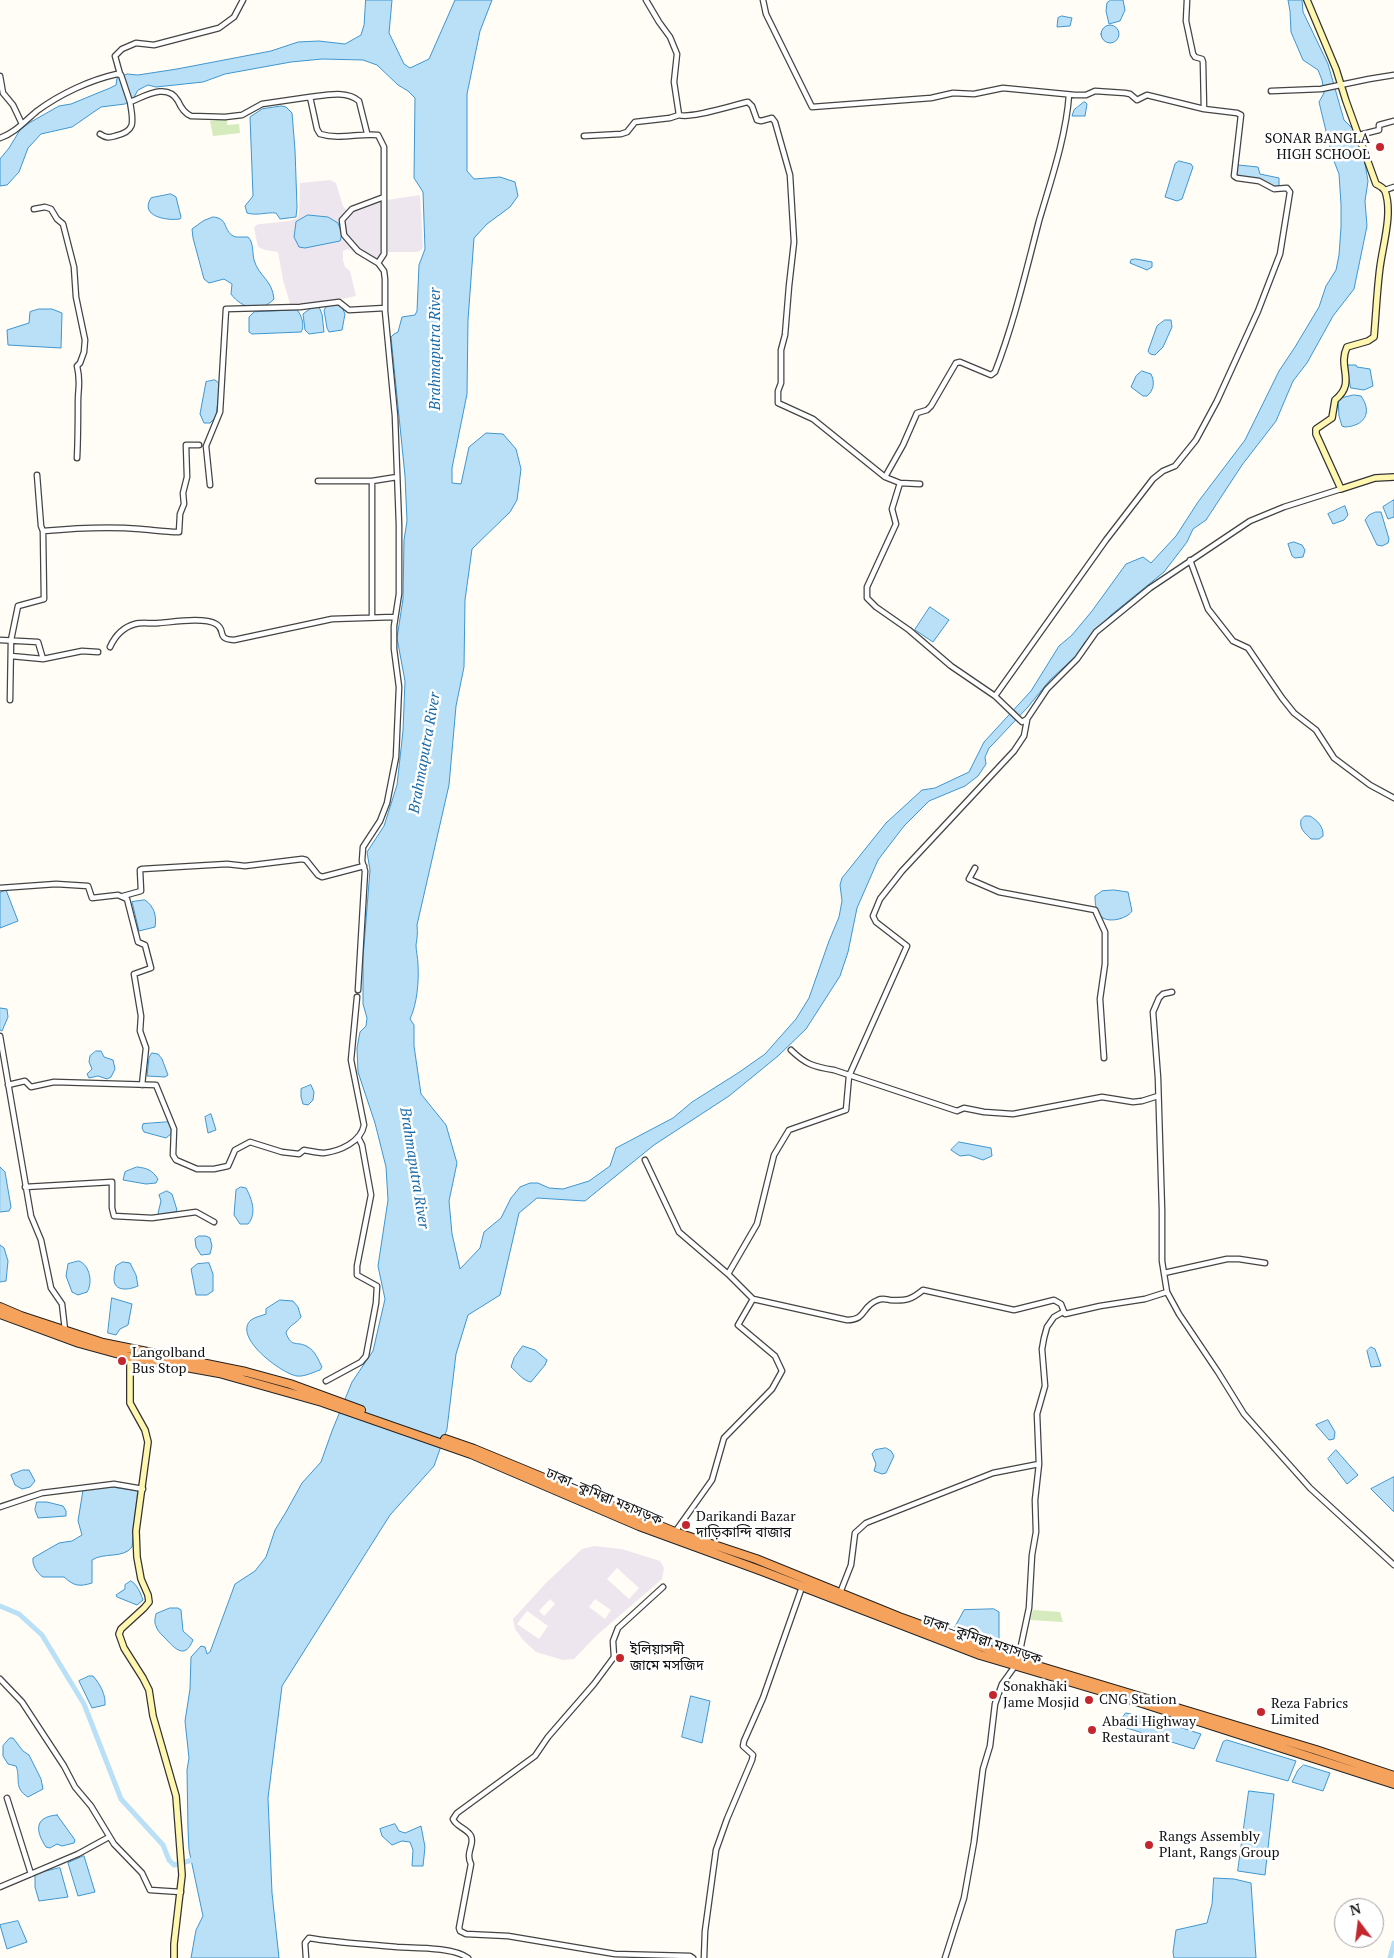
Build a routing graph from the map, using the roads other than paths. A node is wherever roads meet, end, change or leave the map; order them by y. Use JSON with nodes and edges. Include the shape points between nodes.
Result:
{"nodes":[{"id":1,"x":242,"y":0,"type":"edge"},
{"id":2,"x":646,"y":0,"type":"edge"},
{"id":3,"x":763,"y":0,"type":"edge"},
{"id":4,"x":1187,"y":0,"type":"edge"},
{"id":5,"x":1307,"y":0,"type":"edge"},
{"id":6,"x":121,"y":74,"type":"junction"},
{"id":7,"x":1394,"y":75,"type":"edge"},
{"id":8,"x":0,"y":76,"type":"edge"},
{"id":9,"x":1339,"y":85,"type":"junction"},
{"id":10,"x":1271,"y":91,"type":"dead end"},
{"id":11,"x":1069,"y":95,"type":"junction"},
{"id":12,"x":310,"y":97,"type":"junction"},
{"id":13,"x":130,"y":102,"type":"junction"},
{"id":14,"x":1204,"y":109,"type":"junction"},
{"id":15,"x":679,"y":114,"type":"junction"},
{"id":16,"x":1394,"y":121,"type":"edge"},
{"id":17,"x":22,"y":124,"type":"junction"},
{"id":18,"x":367,"y":133,"type":"junction"},
{"id":19,"x":100,"y":134,"type":"dead end"},
{"id":20,"x":1359,"y":135,"type":"junction"},
{"id":21,"x":584,"y":136,"type":"dead end"},
{"id":22,"x":0,"y":138,"type":"edge"},
{"id":23,"x":1394,"y":188,"type":"edge"},
{"id":24,"x":1385,"y":190,"type":"junction"},
{"id":25,"x":384,"y":197,"type":"junction"},
{"id":26,"x":34,"y":209,"type":"dead end"},
{"id":27,"x":378,"y":263,"type":"junction"},
{"id":28,"x":386,"y":308,"type":"junction"},
{"id":29,"x":199,"y":446,"type":"dead end"},
{"id":30,"x":77,"y":458,"type":"dead end"},
{"id":31,"x":37,"y":475,"type":"dead end"},
{"id":32,"x":397,"y":477,"type":"junction"},
{"id":33,"x":885,"y":477,"type":"junction"},
{"id":34,"x":1394,"y":477,"type":"edge"},
{"id":35,"x":372,"y":481,"type":"junction"},
{"id":36,"x":318,"y":482,"type":"dead end"},
{"id":37,"x":900,"y":483,"type":"junction"},
{"id":38,"x":920,"y":484,"type":"dead end"},
{"id":39,"x":210,"y":485,"type":"dead end"},
{"id":40,"x":1341,"y":488,"type":"junction"},
{"id":41,"x":42,"y":531,"type":"junction"},
{"id":42,"x":1190,"y":560,"type":"junction"},
{"id":43,"x":394,"y":617,"type":"junction"},
{"id":44,"x":372,"y":618,"type":"junction"},
{"id":45,"x":0,"y":640,"type":"edge"},
{"id":46,"x":11,"y":640,"type":"junction"},
{"id":47,"x":110,"y":647,"type":"dead end"},
{"id":48,"x":98,"y":652,"type":"dead end"},
{"id":49,"x":11,"y":656,"type":"junction"},
{"id":50,"x":43,"y":658,"type":"junction"},
{"id":51,"x":995,"y":696,"type":"junction"},
{"id":52,"x":10,"y":700,"type":"dead end"},
{"id":53,"x":1024,"y":720,"type":"junction"},
{"id":54,"x":1394,"y":798,"type":"edge"},
{"id":55,"x":364,"y":866,"type":"junction"},
{"id":56,"x":975,"y":868,"type":"dead end"},
{"id":57,"x":0,"y":888,"type":"edge"},
{"id":58,"x":123,"y":896,"type":"junction"},
{"id":59,"x":358,"y":990,"type":"dead end"},
{"id":60,"x":1172,"y":992,"type":"dead end"},
{"id":61,"x":356,"y":997,"type":"dead end"},
{"id":62,"x":0,"y":1036,"type":"edge"},
{"id":63,"x":792,"y":1050,"type":"dead end"},
{"id":64,"x":1104,"y":1058,"type":"dead end"},
{"id":65,"x":849,"y":1076,"type":"junction"},
{"id":66,"x":8,"y":1085,"type":"junction"},
{"id":67,"x":142,"y":1085,"type":"junction"},
{"id":68,"x":1158,"y":1096,"type":"junction"},
{"id":69,"x":358,"y":1137,"type":"junction"},
{"id":70,"x":645,"y":1160,"type":"dead end"},
{"id":71,"x":25,"y":1187,"type":"junction"},
{"id":72,"x":214,"y":1222,"type":"dead end"},
{"id":73,"x":1265,"y":1263,"type":"dead end"},
{"id":74,"x":1164,"y":1273,"type":"junction"},
{"id":75,"x":728,"y":1274,"type":"junction"},
{"id":76,"x":1167,"y":1292,"type":"junction"},
{"id":77,"x":753,"y":1299,"type":"junction"},
{"id":78,"x":0,"y":1306,"type":"edge"},
{"id":79,"x":1063,"y":1312,"type":"junction"},
{"id":80,"x":0,"y":1314,"type":"edge"},
{"id":81,"x":66,"y":1330,"type":"junction"},
{"id":82,"x":130,"y":1357,"type":"junction"},
{"id":83,"x":326,"y":1381,"type":"dead end"},
{"id":84,"x":322,"y":1399,"type":"junction"},
{"id":85,"x":472,"y":1452,"type":"junction"},
{"id":86,"x":1039,"y":1464,"type":"junction"},
{"id":87,"x":143,"y":1489,"type":"junction"},
{"id":88,"x":0,"y":1507,"type":"edge"},
{"id":89,"x":675,"y":1532,"type":"junction"},
{"id":90,"x":1394,"y":1565,"type":"edge"},
{"id":91,"x":802,"y":1586,"type":"junction"},
{"id":92,"x":663,"y":1587,"type":"dead end"},
{"id":93,"x":840,"y":1593,"type":"junction"},
{"id":94,"x":1016,"y":1663,"type":"junction"},
{"id":95,"x":0,"y":1679,"type":"edge"},
{"id":96,"x":1394,"y":1776,"type":"edge"},
{"id":97,"x":1394,"y":1784,"type":"edge"},
{"id":98,"x":7,"y":1798,"type":"dead end"},
{"id":99,"x":110,"y":1838,"type":"junction"},
{"id":100,"x":31,"y":1874,"type":"junction"},
{"id":101,"x":0,"y":1887,"type":"edge"},
{"id":102,"x":181,"y":1892,"type":"junction"},
{"id":103,"x":174,"y":1958,"type":"edge"},
{"id":104,"x":306,"y":1958,"type":"edge"},
{"id":105,"x":468,"y":1958,"type":"edge"},
{"id":106,"x":693,"y":1958,"type":"edge"},
{"id":107,"x":704,"y":1958,"type":"edge"},
{"id":108,"x":945,"y":1958,"type":"edge"}],
"edges":[{"from":1,"to":6,"type":"street","via":[[234,17],[210,32],[154,45],[136,44],[120,50],[115,56]]},
{"from":2,"to":15,"type":"street","via":[[677,54],[674,82]]},
{"from":3,"to":11,"type":"street","via":[[766,14],[812,107],[931,98],[953,93],[974,94],[1003,88]]},
{"from":4,"to":14,"type":"street","via":[[1186,20],[1193,54],[1204,62]]},
{"from":5,"to":9,"type":"main road"},
{"from":6,"to":13,"type":"street"},
{"from":6,"to":17,"type":"street","via":[[88,82]]},
{"from":7,"to":9,"type":"street"},
{"from":8,"to":17,"type":"street","via":[[3,93]]},
{"from":9,"to":10,"type":"street"},
{"from":9,"to":20,"type":"main road"},
{"from":11,"to":14,"type":"street","via":[[1096,91],[1124,93],[1137,100],[1147,95]]},
{"from":11,"to":33,"type":"street","via":[[1052,176],[995,372],[991,375],[956,363],[931,406],[918,413]]},
{"from":12,"to":13,"type":"street","via":[[262,104],[247,114],[225,118],[187,114],[176,98],[158,92]]},
{"from":12,"to":18,"type":"street","via":[[345,95],[356,98]]},
{"from":12,"to":18,"type":"street","via":[[316,129],[320,134],[341,137]]},
{"from":13,"to":19,"type":"street","via":[[130,130],[106,138]]},
{"from":14,"to":51,"type":"street","via":[[1241,115],[1236,178],[1259,181],[1274,189],[1288,188],[1280,254],[1258,311],[1196,440],[1175,466],[1153,479]]},
{"from":15,"to":21,"type":"street","via":[[635,122],[621,134]]},
{"from":15,"to":33,"type":"street","via":[[748,102],[756,120],[774,119],[790,175],[794,242],[778,402],[813,419]]},
{"from":16,"to":20,"type":"street","via":[[1379,125],[1379,130]]},
{"from":17,"to":22,"type":"street"},
{"from":18,"to":25,"type":"street","via":[[378,135],[383,144]]},
{"from":20,"to":24,"type":"main road","via":[[1376,184]]},
{"from":23,"to":24,"type":"street"},
{"from":24,"to":40,"type":"main road","via":[[1388,229],[1380,268],[1374,337],[1347,347],[1344,360],[1347,386],[1335,400],[1332,418],[1316,429]]},
{"from":25,"to":27,"type":"street","via":[[384,254]]},
{"from":25,"to":27,"type":"street","via":[[352,209],[342,220],[344,236],[358,251]]},
{"from":26,"to":30,"type":"street","via":[[51,209],[63,224],[74,267],[84,340],[84,352],[77,366],[80,381]]},
{"from":27,"to":28,"type":"street","via":[[384,271]]},
{"from":28,"to":32,"type":"street"},
{"from":28,"to":39,"type":"street","via":[[349,310],[339,302],[300,307],[226,309],[220,412],[206,446]]},
{"from":29,"to":41,"type":"street","via":[[186,445],[187,477],[179,532],[85,527]]},
{"from":31,"to":41,"type":"street"},
{"from":32,"to":35,"type":"street"},
{"from":32,"to":43,"type":"street","via":[[399,594]]},
{"from":33,"to":37,"type":"street"},
{"from":34,"to":40,"type":"main road","via":[[1375,478]]},
{"from":35,"to":36,"type":"street"},
{"from":35,"to":44,"type":"street"},
{"from":37,"to":38,"type":"street"},
{"from":37,"to":51,"type":"street","via":[[892,509],[896,524],[867,587],[868,598],[951,666]]},
{"from":40,"to":42,"type":"street","via":[[1250,521]]},
{"from":41,"to":46,"type":"street","via":[[44,599],[18,606]]},
{"from":42,"to":53,"type":"street","via":[[1096,632],[1077,659],[1046,689]]},
{"from":42,"to":54,"type":"street","via":[[1208,608],[1234,641],[1248,648],[1294,713],[1316,730],[1334,758]]},
{"from":43,"to":44,"type":"street"},
{"from":43,"to":55,"type":"street","via":[[399,687],[396,758],[387,803],[380,821],[363,846]]},
{"from":44,"to":47,"type":"street","via":[[332,619],[234,640],[226,640],[215,623],[192,620],[136,624],[119,633]]},
{"from":45,"to":46,"type":"street"},
{"from":46,"to":49,"type":"street"},
{"from":46,"to":50,"type":"street","via":[[38,642]]},
{"from":48,"to":50,"type":"street","via":[[82,651]]},
{"from":49,"to":50,"type":"street"},
{"from":49,"to":52,"type":"street"},
{"from":51,"to":53,"type":"street"},
{"from":53,"to":65,"type":"street","via":[[1024,736],[1014,752],[902,871],[880,899],[873,916],[876,922],[907,946]]},
{"from":55,"to":58,"type":"street","via":[[322,877],[302,859],[245,866],[227,864],[142,869],[139,873],[141,891]]},
{"from":55,"to":59,"type":"street"},
{"from":56,"to":64,"type":"street","via":[[969,879],[999,892],[1095,910],[1105,932],[1100,999]]},
{"from":57,"to":58,"type":"street","via":[[56,884],[88,886],[92,898]]},
{"from":58,"to":67,"type":"street","via":[[127,899],[138,942],[145,945],[151,968],[134,974],[141,1016],[140,1031],[146,1048]]},
{"from":60,"to":68,"type":"street","via":[[1159,998],[1153,1012]]},
{"from":61,"to":69,"type":"street","via":[[351,1060],[364,1125]]},
{"from":62,"to":66,"type":"street"},
{"from":63,"to":65,"type":"street","via":[[803,1062]]},
{"from":65,"to":68,"type":"street","via":[[957,1111],[964,1108],[1013,1114],[1102,1097],[1133,1102]]},
{"from":65,"to":75,"type":"street","via":[[846,1110],[789,1130],[774,1155],[757,1224]]},
{"from":66,"to":67,"type":"street","via":[[25,1081],[32,1087],[54,1082]]},
{"from":66,"to":71,"type":"street"},
{"from":67,"to":69,"type":"street","via":[[156,1085],[174,1129],[173,1155],[176,1160],[197,1168],[214,1170],[228,1166],[235,1150],[250,1142],[282,1152],[299,1154],[304,1150],[324,1153]]},
{"from":68,"to":74,"type":"street"},
{"from":69,"to":83,"type":"street","via":[[371,1195],[357,1275],[377,1286],[376,1304],[366,1356]]},
{"from":70,"to":75,"type":"street","via":[[679,1232]]},
{"from":71,"to":72,"type":"street","via":[[112,1182],[114,1216],[152,1218],[196,1212]]},
{"from":71,"to":81,"type":"street","via":[[30,1216],[44,1249],[51,1288],[62,1304]]},
{"from":73,"to":74,"type":"street","via":[[1227,1259]]},
{"from":74,"to":76,"type":"street"},
{"from":75,"to":77,"type":"street"},
{"from":76,"to":79,"type":"street","via":[[1069,1314]]},
{"from":76,"to":90,"type":"street","via":[[1244,1414],[1310,1488]]},
{"from":77,"to":79,"type":"street","via":[[847,1320],[861,1318],[868,1305],[876,1300],[909,1299],[923,1290],[1014,1310],[1054,1300],[1061,1304]]},
{"from":77,"to":89,"type":"street","via":[[738,1326],[774,1356],[782,1371],[772,1389],[724,1438],[712,1480]]},
{"from":78,"to":81,"type":"highway","name":"ঢাকা–কুমিল্লা মহাসড়ক"},
{"from":79,"to":86,"type":"street","via":[[1047,1327],[1042,1349],[1045,1386],[1038,1414]]},
{"from":80,"to":82,"type":"highway","name":"ঢাকা–কুমিল্লা মহাসড়ক","via":[[79,1343]]},
{"from":81,"to":84,"type":"highway","name":"ঢাকা–কুমিল্লা মহাসড়ক","via":[[103,1343],[246,1372],[290,1384]]},
{"from":82,"to":84,"type":"highway","name":"ঢাকা–কুমিল্লা মহাসড়ক","via":[[219,1373]]},
{"from":82,"to":87,"type":"main road","via":[[130,1402],[148,1442]]},
{"from":84,"to":85,"type":"highway","name":"ঢাকা–কুমিল্লা মহাসড়ক"},
{"from":85,"to":89,"type":"highway","name":"ঢাকা–কুমিল্লা মহাসড়ক"},
{"from":85,"to":91,"type":"highway","name":"ঢাকা–কুমিল্লা মহাসড়ক","via":[[639,1526]]},
{"from":86,"to":93,"type":"street","via":[[993,1473],[866,1522],[855,1533],[851,1565]]},
{"from":86,"to":94,"type":"street","via":[[1028,1608]]},
{"from":87,"to":88,"type":"street","via":[[114,1484],[42,1493]]},
{"from":87,"to":102,"type":"main road","via":[[136,1531],[137,1558],[149,1602],[119,1634],[149,1690],[153,1716],[176,1796]]},
{"from":89,"to":93,"type":"highway","name":"ঢাকা–কুমিল্লা মহাসড়ক","via":[[756,1559]]},
{"from":91,"to":94,"type":"highway","name":"ঢাকা–কুমিল্লা মহাসড়ক","via":[[980,1655]]},
{"from":91,"to":107,"type":"street","via":[[763,1698],[744,1741],[743,1746],[753,1755],[716,1850]]},
{"from":92,"to":106,"type":"street","via":[[618,1628],[613,1641],[614,1657],[535,1756],[453,1819],[470,1834],[472,1842],[459,1928],[466,1934],[508,1936],[587,1951]]},
{"from":93,"to":94,"type":"highway","name":"ঢাকা–কুমিল্লা মহাসড়ক"},
{"from":94,"to":96,"type":"highway","name":"ঢাকা–কুমিল্লা মহাসড়ক","via":[[1316,1750]]},
{"from":94,"to":97,"type":"highway","name":"ঢাকা–কুমিল্লা মহাসড়ক"},
{"from":94,"to":108,"type":"street","via":[[1002,1684],[995,1704],[964,1898]]},
{"from":95,"to":99,"type":"street","via":[[22,1702]]},
{"from":98,"to":100,"type":"street"},
{"from":99,"to":100,"type":"street"},
{"from":99,"to":102,"type":"street","via":[[142,1873],[150,1890]]},
{"from":100,"to":101,"type":"street"},
{"from":102,"to":103,"type":"main road"},
{"from":104,"to":105,"type":"street","via":[[305,1943],[309,1938],[462,1953]]}]}
